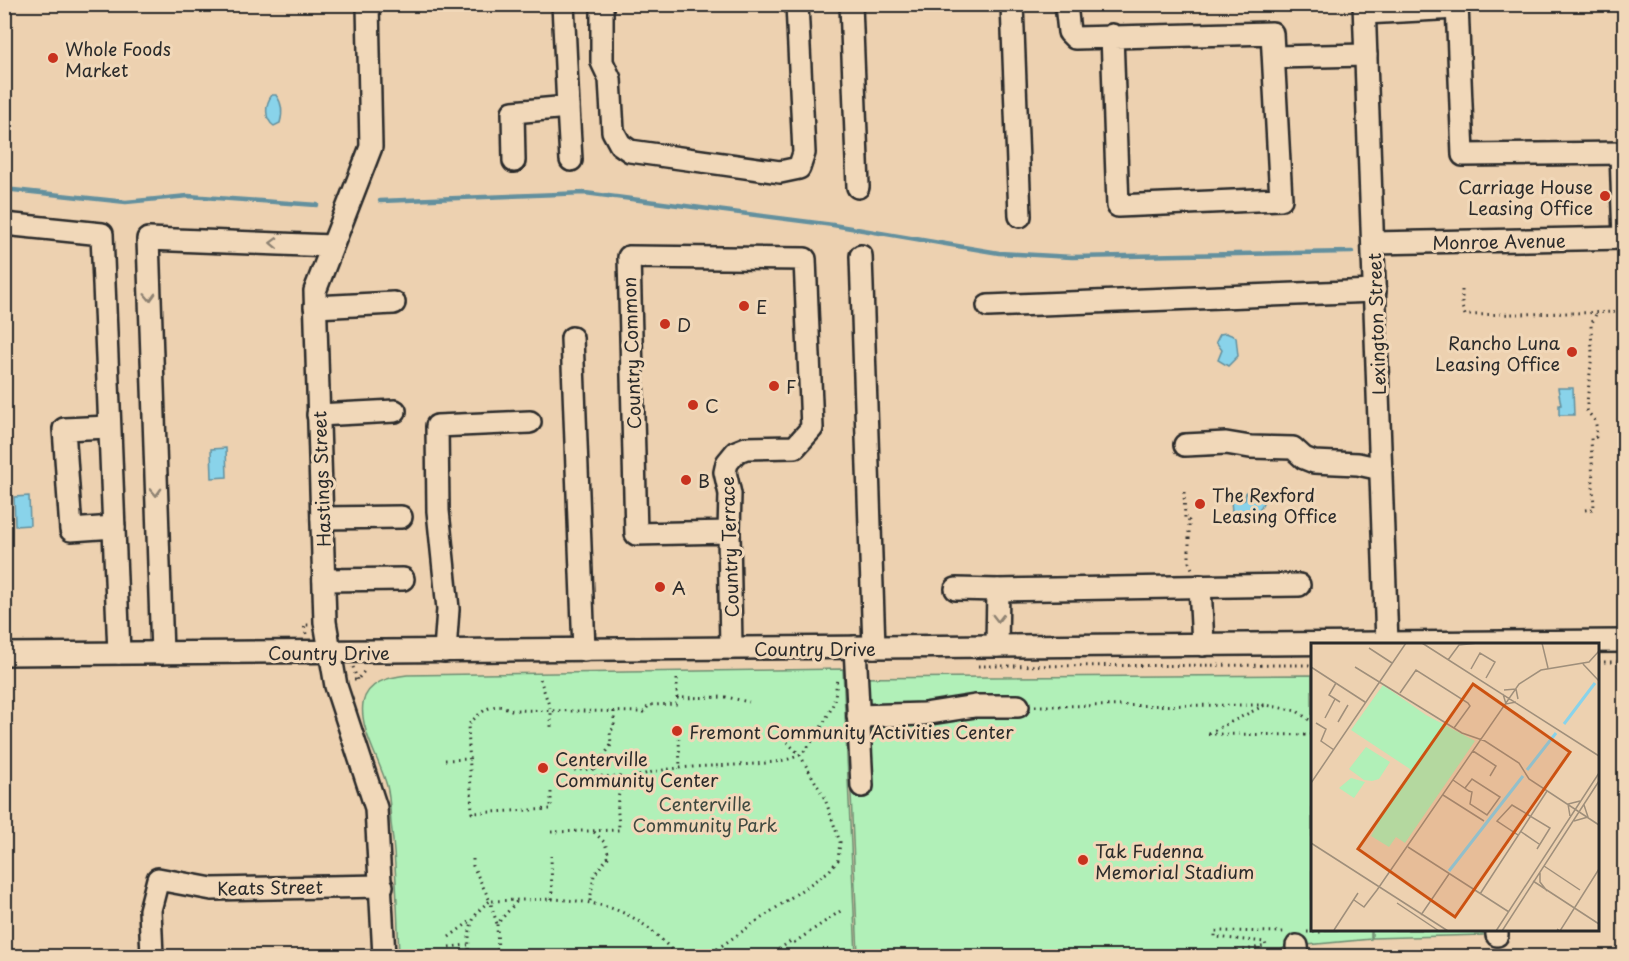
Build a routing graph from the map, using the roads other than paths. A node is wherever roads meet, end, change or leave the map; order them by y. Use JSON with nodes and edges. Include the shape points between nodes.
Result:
{"nodes":[{"id":1,"x":368,"y":4,"type":"edge"},
{"id":2,"x":563,"y":4,"type":"edge"},
{"id":3,"x":602,"y":4,"type":"edge"},
{"id":4,"x":796,"y":4,"type":"edge"},
{"id":5,"x":851,"y":4,"type":"edge"},
{"id":6,"x":1012,"y":4,"type":"edge"},
{"id":7,"x":1066,"y":4,"type":"edge"},
{"id":8,"x":1457,"y":6,"type":"edge"},
{"id":9,"x":1364,"y":9,"type":"edge"},
{"id":10,"x":1112,"y":35,"type":"junction"},
{"id":11,"x":1366,"y":55,"type":"junction"},
{"id":12,"x":1275,"y":57,"type":"junction"},
{"id":13,"x":568,"y":107,"type":"junction"},
{"id":14,"x":1623,"y":153,"type":"edge"},
{"id":15,"x":571,"y":160,"type":"dead end"},
{"id":16,"x":514,"y":161,"type":"dead end"},
{"id":17,"x":858,"y":187,"type":"dead end"},
{"id":18,"x":1020,"y":216,"type":"dead end"},
{"id":19,"x":4,"y":224,"type":"edge"},
{"id":20,"x":1624,"y":238,"type":"edge"},
{"id":21,"x":1373,"y":243,"type":"junction"},
{"id":22,"x":332,"y":246,"type":"junction"},
{"id":23,"x":861,"y":256,"type":"dead end"},
{"id":24,"x":805,"y":259,"type":"joint"},
{"id":25,"x":1375,"y":291,"type":"junction"},
{"id":26,"x":394,"y":303,"type":"dead end"},
{"id":27,"x":988,"y":306,"type":"dead end"},
{"id":28,"x":315,"y":307,"type":"junction"},
{"id":29,"x":572,"y":338,"type":"dead end"},
{"id":30,"x":395,"y":411,"type":"dead end"},
{"id":31,"x":318,"y":415,"type":"junction"},
{"id":32,"x":531,"y":422,"type":"dead end"},
{"id":33,"x":110,"y":427,"type":"junction"},
{"id":34,"x":1185,"y":445,"type":"dead end"},
{"id":35,"x":1381,"y":470,"type":"junction"},
{"id":36,"x":400,"y":517,"type":"dead end"},
{"id":37,"x":322,"y":518,"type":"junction"},
{"id":38,"x":114,"y":527,"type":"junction"},
{"id":39,"x":729,"y":532,"type":"junction"},
{"id":40,"x":403,"y":579,"type":"dead end"},
{"id":41,"x":324,"y":580,"type":"junction"},
{"id":42,"x":1299,"y":585,"type":"dead end"},
{"id":43,"x":1200,"y":586,"type":"junction"},
{"id":44,"x":956,"y":589,"type":"dead end"},
{"id":45,"x":998,"y":590,"type":"junction"},
{"id":46,"x":1624,"y":641,"type":"edge"},
{"id":47,"x":1387,"y":643,"type":"edge"},
{"id":48,"x":1492,"y":643,"type":"edge"},
{"id":49,"x":1311,"y":644,"type":"edge"},
{"id":50,"x":1203,"y":645,"type":"junction"},
{"id":51,"x":998,"y":646,"type":"junction"},
{"id":52,"x":865,"y":647,"type":"junction"},
{"id":53,"x":731,"y":648,"type":"junction"},
{"id":54,"x":584,"y":650,"type":"junction"},
{"id":55,"x":445,"y":651,"type":"junction"},
{"id":56,"x":162,"y":652,"type":"junction"},
{"id":57,"x":332,"y":652,"type":"junction"},
{"id":58,"x":119,"y":653,"type":"junction"},
{"id":59,"x":4,"y":654,"type":"edge"},
{"id":60,"x":1018,"y":706,"type":"road end"},
{"id":61,"x":858,"y":716,"type":"junction"},
{"id":62,"x":862,"y":786,"type":"dead end"},
{"id":63,"x":382,"y":886,"type":"junction"},
{"id":64,"x":152,"y":957,"type":"edge"},
{"id":65,"x":384,"y":957,"type":"edge"}],
"edges":[{"from":1,"to":22,"type":"street","name":"Hastings Street","via":[[371,147]]},
{"from":2,"to":13,"type":"street"},
{"from":3,"to":4,"type":"street","via":[[602,62],[610,79],[613,131],[620,144],[630,151],[780,172],[799,168],[804,153]]},
{"from":5,"to":17,"type":"street"},
{"from":6,"to":18,"type":"street"},
{"from":7,"to":10,"type":"street","via":[[1069,32],[1075,38]]},
{"from":8,"to":9,"type":"street"},
{"from":8,"to":14,"type":"street","via":[[1463,155]]},
{"from":9,"to":11,"type":"street","name":"Lexington Street"},
{"from":10,"to":12,"type":"street","via":[[1272,33]]},
{"from":10,"to":12,"type":"street","via":[[1118,206],[1281,199]]},
{"from":11,"to":12,"type":"street"},
{"from":11,"to":21,"type":"street","name":"Lexington Street"},
{"from":13,"to":15,"type":"street"},
{"from":13,"to":16,"type":"street","via":[[513,112]]},
{"from":14,"to":20,"type":"street"},
{"from":19,"to":33,"type":"street","via":[[102,234]]},
{"from":20,"to":21,"type":"street","name":"Monroe Avenue"},
{"from":21,"to":25,"type":"street","name":"Lexington Street"},
{"from":22,"to":28,"type":"street","name":"Hastings Street","via":[[315,291]]},
{"from":22,"to":56,"type":"street","one_way":true,"via":[[148,239]]},
{"from":23,"to":52,"type":"street"},
{"from":24,"to":39,"type":"street","name":"Country Terrace","via":[[812,428],[795,447],[746,448],[736,452],[725,472],[730,494]]},
{"from":24,"to":39,"type":"street","name":"Country Common","via":[[628,257],[636,534]]},
{"from":25,"to":27,"type":"street"},
{"from":25,"to":35,"type":"street","name":"Lexington Street"},
{"from":26,"to":28,"type":"street"},
{"from":28,"to":31,"type":"street","name":"Hastings Street"},
{"from":29,"to":54,"type":"street"},
{"from":30,"to":31,"type":"street"},
{"from":31,"to":37,"type":"street","name":"Hastings Street"},
{"from":32,"to":55,"type":"street","via":[[437,426],[438,511],[448,617]]},
{"from":33,"to":38,"type":"street"},
{"from":33,"to":38,"type":"street","via":[[64,429],[71,530]]},
{"from":34,"to":35,"type":"street","via":[[1226,443],[1293,448],[1314,462],[1358,464]]},
{"from":35,"to":47,"type":"street","name":"Lexington Street"},
{"from":36,"to":37,"type":"street"},
{"from":37,"to":41,"type":"street","name":"Hastings Street"},
{"from":38,"to":58,"type":"street"},
{"from":39,"to":53,"type":"street","name":"Country Terrace"},
{"from":40,"to":41,"type":"street"},
{"from":41,"to":57,"type":"street","name":"Hastings Street","via":[[325,622]]},
{"from":42,"to":43,"type":"street"},
{"from":43,"to":45,"type":"street"},
{"from":43,"to":50,"type":"street"},
{"from":44,"to":45,"type":"street"},
{"from":45,"to":51,"type":"street","one_way":true},
{"from":46,"to":48,"type":"street","name":"Country Drive"},
{"from":47,"to":48,"type":"street","name":"Country Drive"},
{"from":49,"to":50,"type":"street","name":"Country Drive"},
{"from":50,"to":51,"type":"street","name":"Country Drive"},
{"from":51,"to":52,"type":"street","name":"Country Drive"},
{"from":52,"to":53,"type":"street","name":"Country Drive"},
{"from":52,"to":61,"type":"street"},
{"from":53,"to":54,"type":"street","name":"Country Drive"},
{"from":54,"to":55,"type":"street","name":"Country Drive"},
{"from":55,"to":57,"type":"street","name":"Country Drive"},
{"from":56,"to":57,"type":"street","name":"Country Drive"},
{"from":56,"to":58,"type":"street","name":"Country Drive"},
{"from":57,"to":63,"type":"street","name":"Hastings Street","via":[[336,686],[376,808]]},
{"from":58,"to":59,"type":"street","name":"Country Drive"},
{"from":60,"to":61,"type":"street"},
{"from":61,"to":62,"type":"street"},
{"from":63,"to":64,"type":"street","name":"Keats Street","via":[[212,889],[158,879],[150,910]]},
{"from":63,"to":65,"type":"street","name":"Hastings Street"}]}
